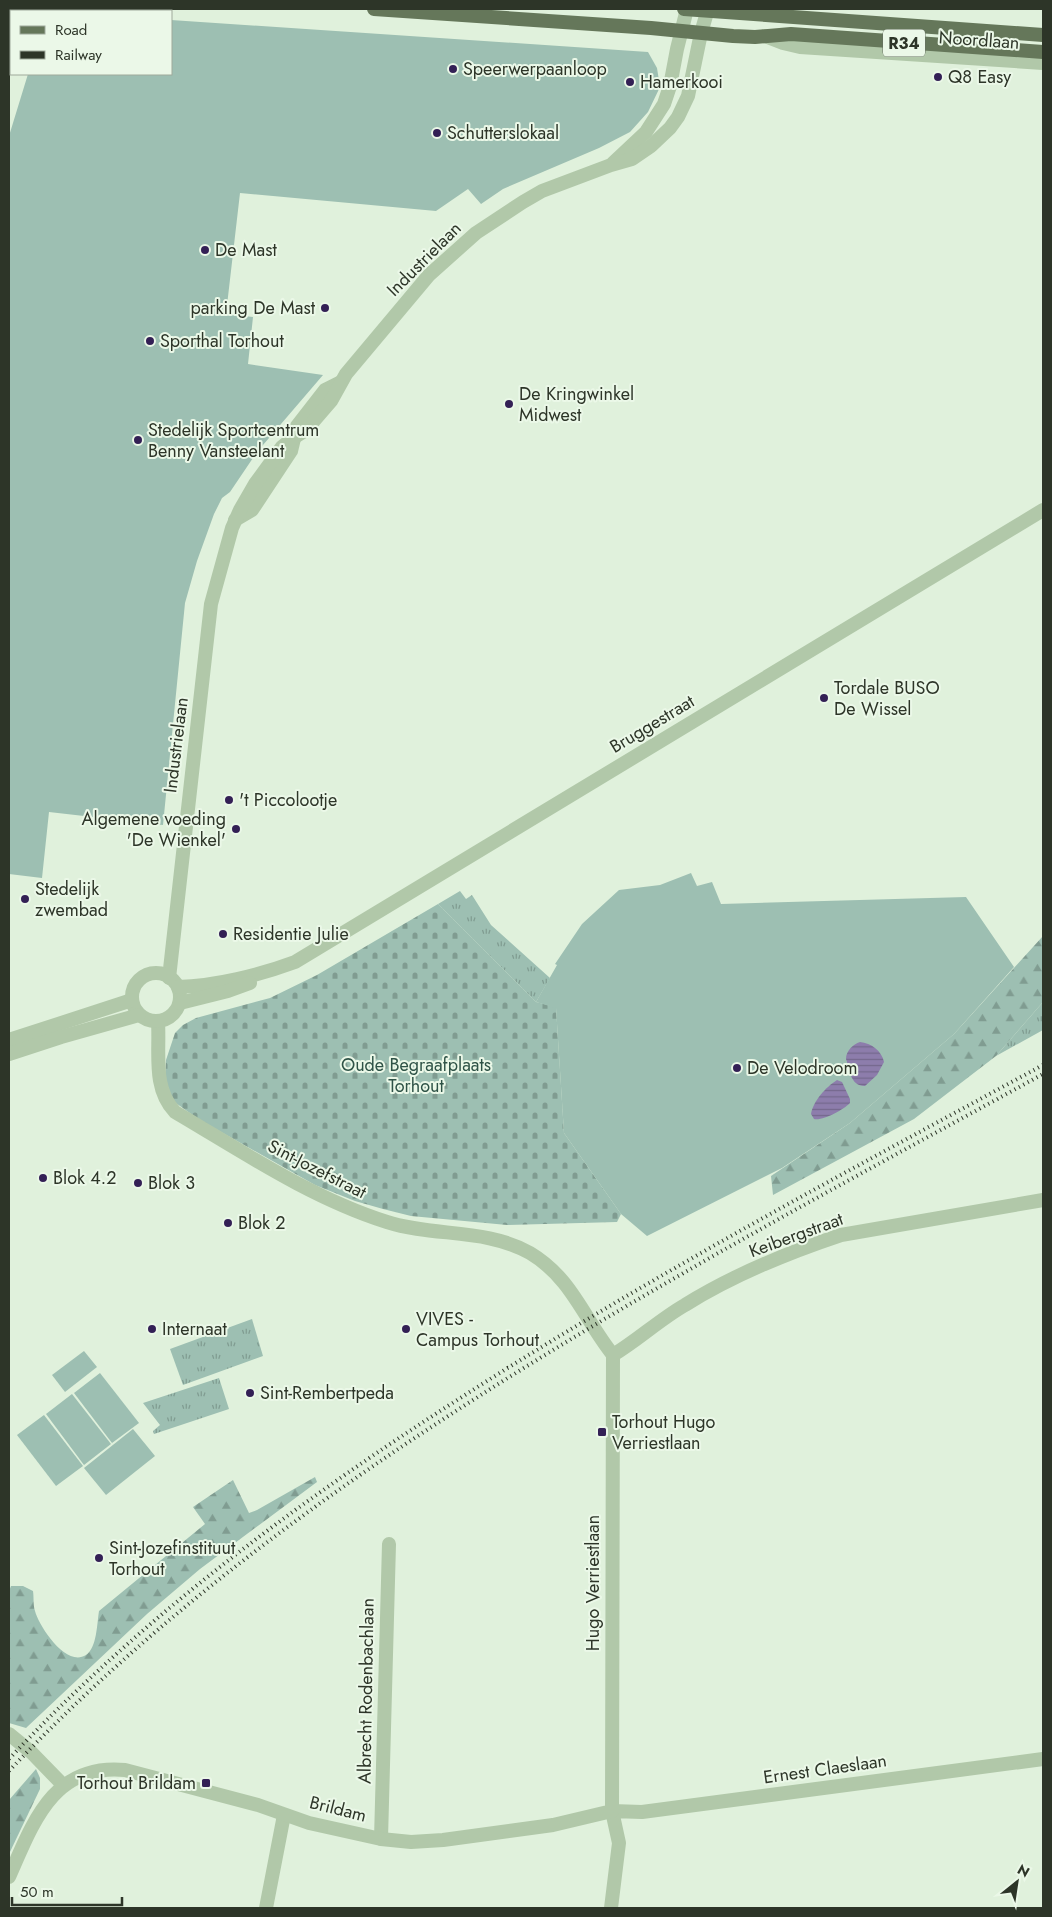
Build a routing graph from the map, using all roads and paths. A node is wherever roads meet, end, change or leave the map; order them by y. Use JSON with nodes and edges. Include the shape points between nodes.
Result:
{"nodes":[{"id":1,"x":374,"y":9,"type":"edge"},
{"id":2,"x":686,"y":9,"type":"edge"},
{"id":3,"x":708,"y":10,"type":"edge"},
{"id":4,"x":681,"y":30,"type":"junction"},
{"id":5,"x":701,"y":33,"type":"junction"},
{"id":6,"x":1043,"y":34,"type":"edge"},
{"id":7,"x":765,"y":36,"type":"junction"},
{"id":8,"x":1043,"y":52,"type":"edge"},
{"id":9,"x":1043,"y":63,"type":"edge"},
{"id":10,"x":611,"y":165,"type":"junction"},
{"id":11,"x":1043,"y":510,"type":"edge"},
{"id":12,"x":280,"y":968,"type":"junction"},
{"id":13,"x":174,"y":982,"type":"junction"},
{"id":14,"x":132,"y":1000,"type":"junction"},
{"id":15,"x":180,"y":1003,"type":"junction"},
{"id":16,"x":140,"y":1015,"type":"junction"},
{"id":17,"x":158,"y":1022,"type":"junction"},
{"id":18,"x":9,"y":1040,"type":"edge"},
{"id":19,"x":9,"y":1054,"type":"edge"},
{"id":20,"x":1043,"y":1200,"type":"edge"},
{"id":21,"x":613,"y":1355,"type":"junction"},
{"id":22,"x":389,"y":1544,"type":"dead end"},
{"id":23,"x":9,"y":1734,"type":"edge"},
{"id":24,"x":1043,"y":1758,"type":"edge"},
{"id":25,"x":62,"y":1785,"type":"junction"},
{"id":26,"x":612,"y":1811,"type":"junction"},
{"id":27,"x":284,"y":1815,"type":"junction"},
{"id":28,"x":381,"y":1839,"type":"junction"},
{"id":29,"x":9,"y":1877,"type":"edge"},
{"id":30,"x":266,"y":1908,"type":"edge"},
{"id":31,"x":611,"y":1908,"type":"edge"}],
"edges":[{"from":1,"to":4,"type":"main road","name":"Noordlaan","number":"R34"},
{"from":2,"to":3,"type":"main road","name":"Noordlaan","number":"R34"},
{"from":2,"to":4,"type":"street","name":"Industrielaan"},
{"from":3,"to":5,"type":"street","name":"Industrielaan"},
{"from":3,"to":6,"type":"main road","name":"Noordlaan","number":"R34"},
{"from":4,"to":5,"type":"main road","name":"Noordlaan","number":"R34"},
{"from":4,"to":10,"type":"street","name":"Industrielaan","via":[[670,86],[661,111],[646,132]]},
{"from":5,"to":7,"type":"main road","name":"Noordlaan","number":"R34"},
{"from":5,"to":10,"type":"street","name":"Industrielaan","via":[[691,87],[678,117],[641,154]]},
{"from":7,"to":8,"type":"main road","name":"Noordlaan","number":"R34","via":[[815,36]]},
{"from":7,"to":9,"type":"street","name":"Noordlaan","via":[[800,47]]},
{"from":10,"to":13,"type":"street","name":"Industrielaan","via":[[542,191],[476,233],[429,275],[341,382],[331,401],[306,430],[282,447],[254,484],[235,520],[211,604]]},
{"from":11,"to":12,"type":"street","name":"Bruggestraat","via":[[295,962]]},
{"from":12,"to":13,"type":"street","name":"Bruggestraat","via":[[216,984]]},
{"from":12,"to":15,"type":"street","name":"Bruggestraat","via":[[228,991]]},
{"from":13,"to":14,"type":"street","via":[[157,973],[149,974],[136,984]]},
{"from":13,"to":15,"type":"street"},
{"from":14,"to":16,"type":"street"},
{"from":14,"to":18,"type":"street"},
{"from":15,"to":17,"type":"street","via":[[170,1017]]},
{"from":16,"to":17,"type":"street"},
{"from":16,"to":19,"type":"street"},
{"from":17,"to":21,"type":"street","name":"Sint-Jozefstraat","via":[[161,1090],[168,1105],[176,1112],[335,1204],[389,1223],[492,1238],[531,1254],[567,1284],[598,1337]]},
{"from":20,"to":21,"type":"street","name":"Keibergstraat","via":[[841,1235],[781,1256],[696,1298]]},
{"from":21,"to":26,"type":"street","name":"Hugo Verriestlaan"},
{"from":22,"to":28,"type":"street","name":"Albrecht Rodenbachlaan"},
{"from":23,"to":25,"type":"street"},
{"from":24,"to":26,"type":"street","name":"Ernest Claeslaan","via":[[642,1812]]},
{"from":25,"to":27,"type":"street","name":"Brildam","via":[[94,1771],[109,1768],[125,1770],[258,1805]]},
{"from":25,"to":29,"type":"street","via":[[39,1814]]},
{"from":26,"to":28,"type":"street","name":"Brildam","via":[[553,1825],[443,1840],[411,1842]]},
{"from":26,"to":31,"type":"street","name":"Hugo Verriestlaan","via":[[619,1843]]},
{"from":27,"to":28,"type":"street","name":"Brildam"},
{"from":27,"to":30,"type":"street"}]}
